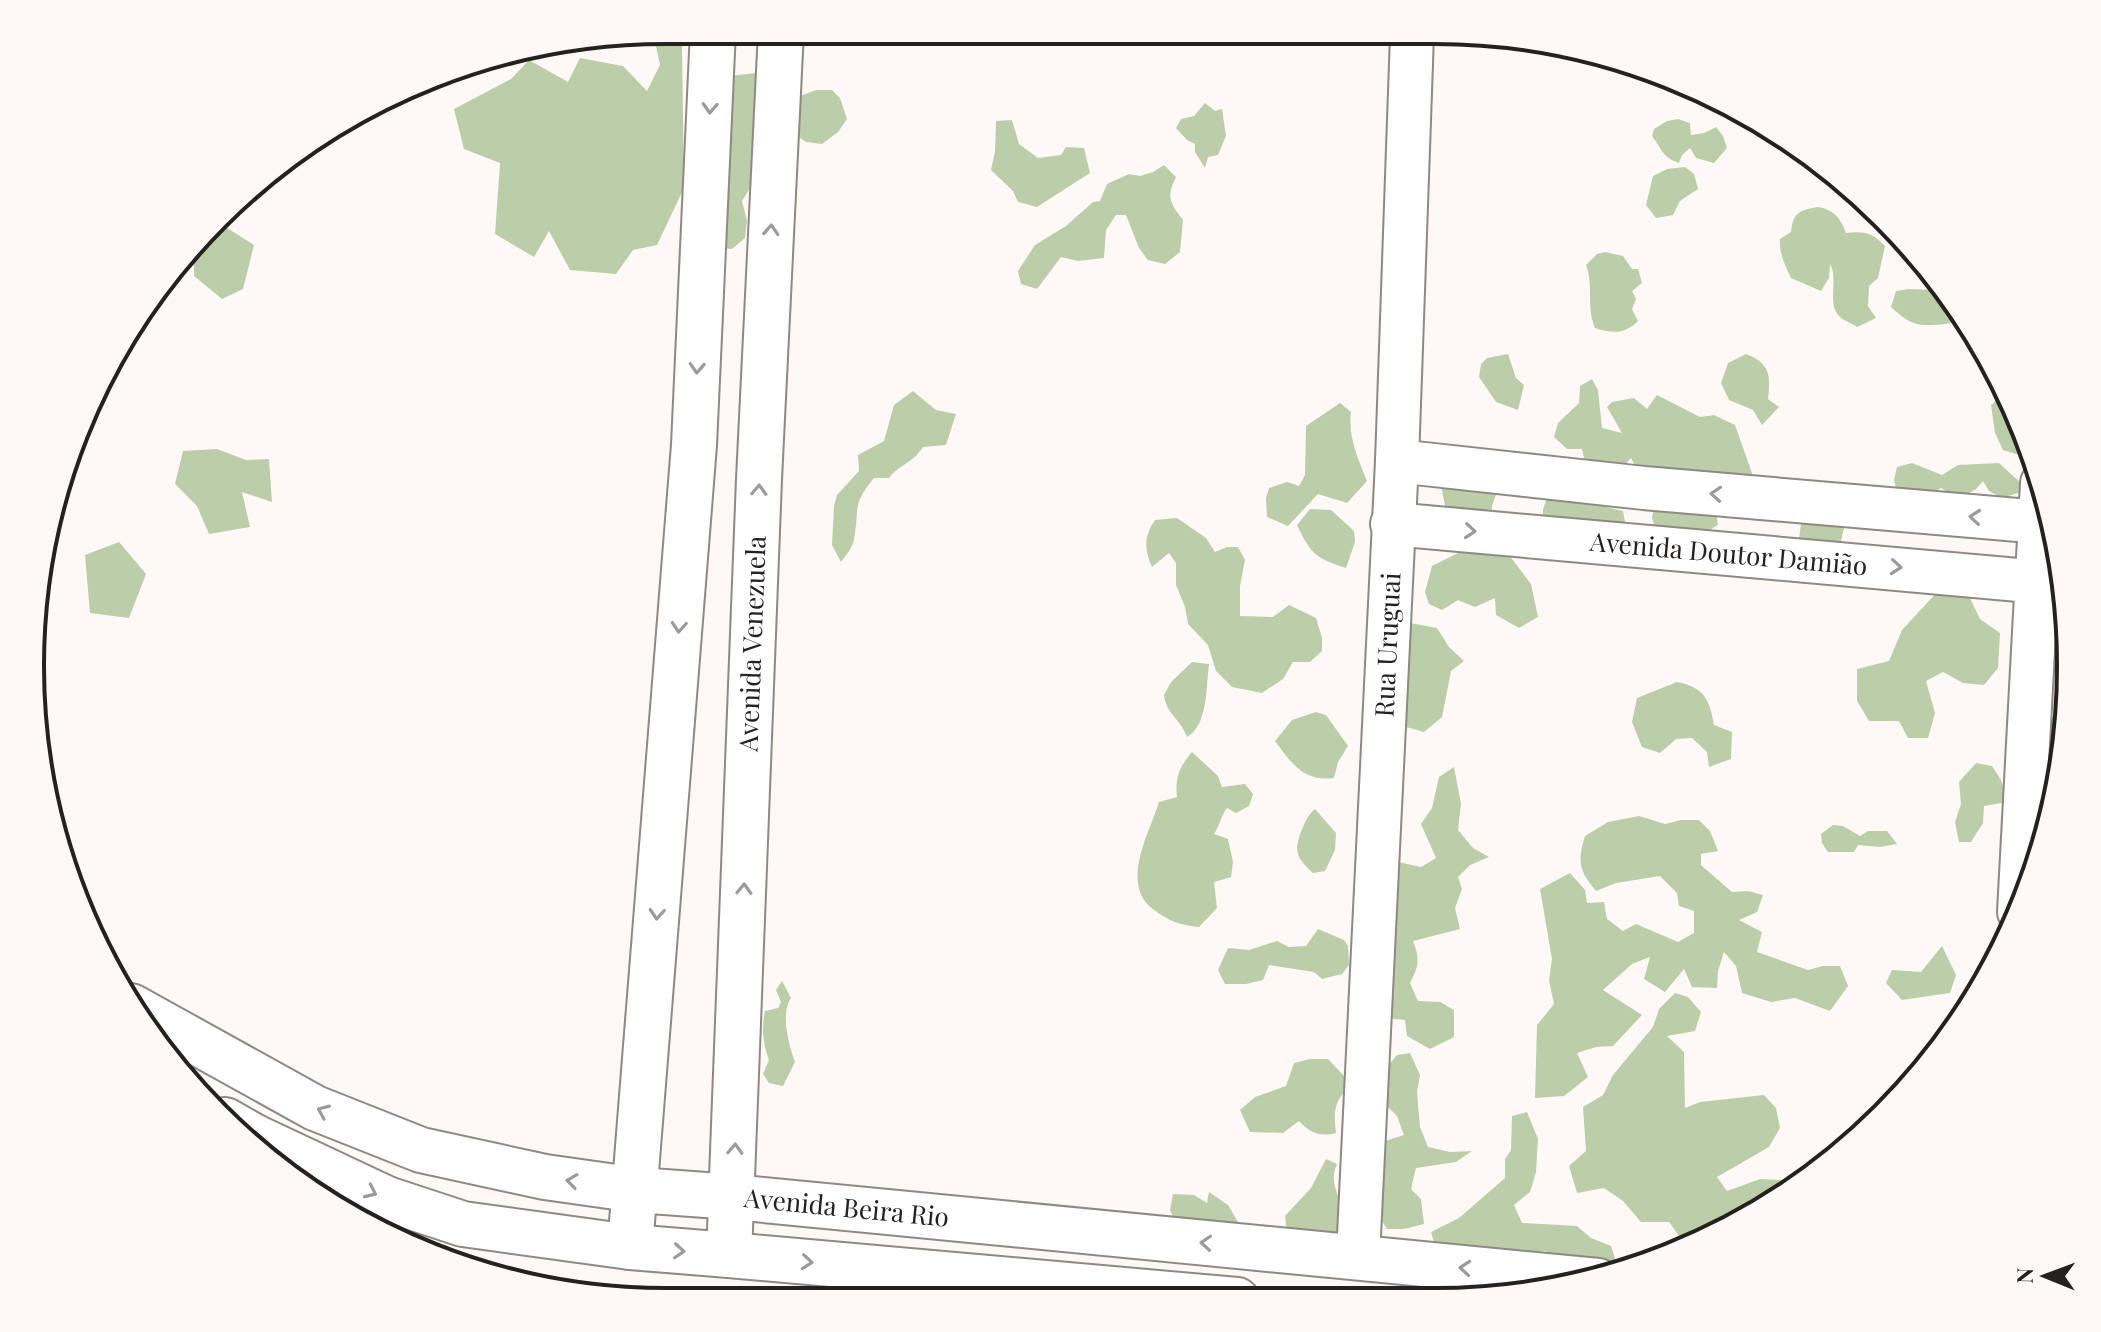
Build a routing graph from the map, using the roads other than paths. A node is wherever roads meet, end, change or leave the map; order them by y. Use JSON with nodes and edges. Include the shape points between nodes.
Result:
{"nodes":[{"id":1,"x":713,"y":44,"type":"edge"},
{"id":2,"x":780,"y":44,"type":"edge"},
{"id":3,"x":1412,"y":44,"type":"edge"},
{"id":4,"x":1397,"y":461,"type":"junction"},
{"id":5,"x":2037,"y":509,"type":"edge"},
{"id":6,"x":1392,"y":524,"type":"junction"},
{"id":7,"x":2050,"y":583,"type":"edge"},
{"id":8,"x":2023,"y":868,"type":"edge"},
{"id":9,"x":154,"y":1019,"type":"edge"},
{"id":10,"x":266,"y":1142,"type":"edge"},
{"id":11,"x":636,"y":1190,"type":"junction"},
{"id":12,"x":733,"y":1197,"type":"junction"},
{"id":13,"x":630,"y":1247,"type":"junction"},
{"id":14,"x":729,"y":1255,"type":"junction"},
{"id":15,"x":1358,"y":1256,"type":"junction"},
{"id":16,"x":1554,"y":1276,"type":"edge"},
{"id":17,"x":1102,"y":1288,"type":"edge"}],
"edges":[{"from":1,"to":11,"type":"main road","one_way":true,"via":[[694,445]]},
{"from":12,"to":2,"type":"main road","name":"Avenida Venezuela","one_way":true},
{"from":3,"to":4,"type":"street","name":"Rua Uruguai"},
{"from":5,"to":4,"type":"street","one_way":true,"via":[[1644,488]]},
{"from":4,"to":6,"type":"street","name":"Rua Uruguai"},
{"from":6,"to":7,"type":"street","name":"Avenida Doutor Damião","one_way":true},
{"from":6,"to":15,"type":"street","name":"Rua Uruguai"},
{"from":7,"to":8,"type":"street"},
{"from":11,"to":9,"type":"main road","name":"Avenida Beira Rio","one_way":true,"via":[[421,1150],[315,1108]]},
{"from":10,"to":13,"type":"main road","name":"Avenida Beira Rio","one_way":true,"via":[[387,1199],[463,1224]]},
{"from":11,"to":12,"type":"main road","name":"Avenida Beira Rio"},
{"from":11,"to":13,"type":"main road"},
{"from":12,"to":14,"type":"main road","name":"Avenida Venezuela"},
{"from":15,"to":12,"type":"main road","name":"Avenida Beira Rio","one_way":true},
{"from":13,"to":14,"type":"main road","name":"Avenida Beira Rio","one_way":true},
{"from":14,"to":17,"type":"main road","name":"Avenida Beira Rio","one_way":true},
{"from":16,"to":15,"type":"main road","name":"Avenida Beira Rio","one_way":true}]}
